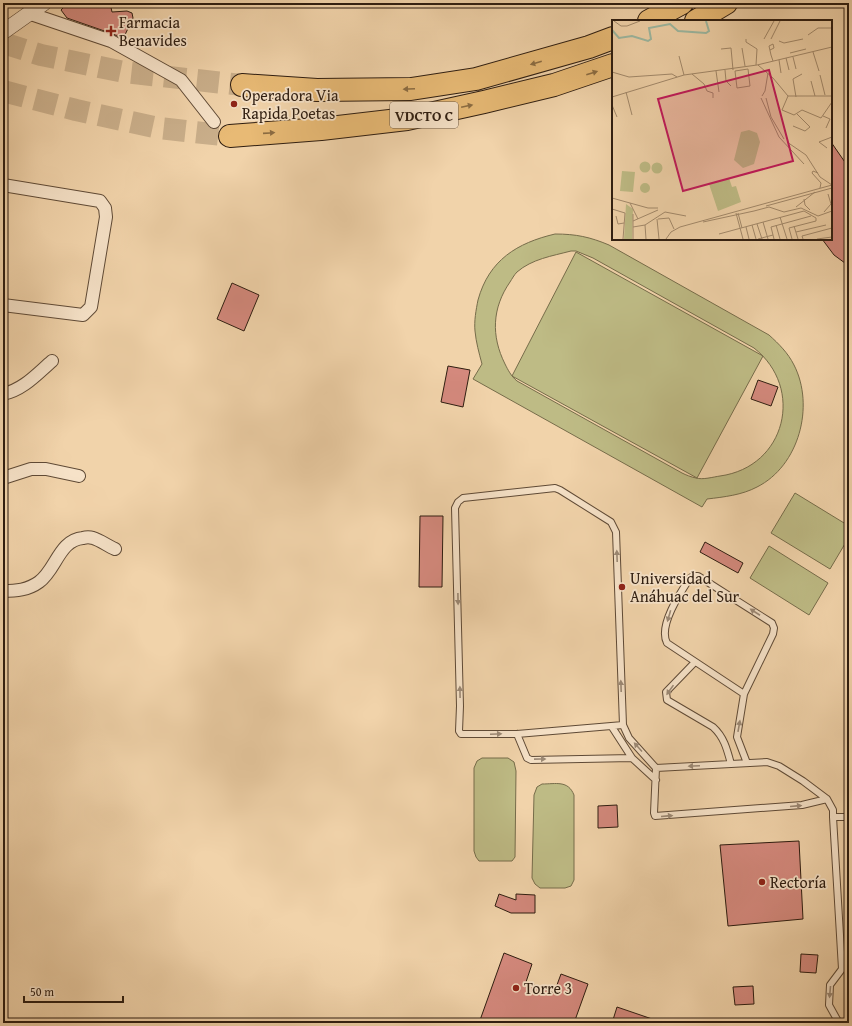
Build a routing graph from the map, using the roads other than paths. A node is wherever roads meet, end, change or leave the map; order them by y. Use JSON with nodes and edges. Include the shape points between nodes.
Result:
{"nodes":[{"id":1,"x":44,"y":3,"type":"edge"},
{"id":2,"x":726,"y":3,"type":"edge"},
{"id":3,"x":675,"y":5,"type":"edge"},
{"id":4,"x":28,"y":13,"type":"junction"},
{"id":5,"x":651,"y":20,"type":"edge"},
{"id":6,"x":698,"y":20,"type":"edge"},
{"id":7,"x":3,"y":32,"type":"edge"},
{"id":8,"x":612,"y":38,"type":"edge"},
{"id":9,"x":612,"y":65,"type":"edge"},
{"id":10,"x":242,"y":86,"type":"tunnel mouth"},
{"id":11,"x":222,"y":129,"type":"joint"},
{"id":12,"x":3,"y":185,"type":"edge"},
{"id":13,"x":3,"y":305,"type":"edge"},
{"id":14,"x":52,"y":361,"type":"dead end"},
{"id":15,"x":3,"y":394,"type":"edge"},
{"id":16,"x":79,"y":476,"type":"dead end"},
{"id":17,"x":3,"y":478,"type":"edge"},
{"id":18,"x":115,"y":549,"type":"dead end"},
{"id":19,"x":3,"y":591,"type":"edge"},
{"id":20,"x":696,"y":662,"type":"junction"},
{"id":21,"x":744,"y":694,"type":"junction"},
{"id":22,"x":623,"y":725,"type":"junction"},
{"id":23,"x":612,"y":726,"type":"junction"},
{"id":24,"x":517,"y":734,"type":"junction"},
{"id":25,"x":632,"y":758,"type":"junction"},
{"id":26,"x":747,"y":763,"type":"junction"},
{"id":27,"x":731,"y":764,"type":"junction"},
{"id":28,"x":656,"y":768,"type":"junction"},
{"id":29,"x":656,"y":780,"type":"junction"},
{"id":30,"x":827,"y":799,"type":"junction"},
{"id":31,"x":833,"y":817,"type":"junction"},
{"id":32,"x":849,"y":817,"type":"edge"},
{"id":33,"x":849,"y":965,"type":"edge"},
{"id":34,"x":842,"y":969,"type":"junction"},
{"id":35,"x":839,"y":1023,"type":"edge"}],
"edges":[{"from":1,"to":4,"type":"street"},
{"from":2,"to":6,"type":"highway"},
{"from":3,"to":5,"type":"highway"},
{"from":4,"to":7,"type":"street"},
{"from":4,"to":11,"type":"street","via":[[111,41],[181,80]]},
{"from":8,"to":10,"type":"highway","number":"VDCTO C","one_way":true,"via":[[476,79],[411,89],[317,90]]},
{"from":11,"to":9,"type":"highway","number":"VDCTO C","one_way":true,"via":[[321,129],[407,119],[554,85]]},
{"from":12,"to":13,"type":"street","via":[[100,200],[106,216],[91,307],[87,312],[83,315]]},
{"from":14,"to":15,"type":"street","via":[[24,385]]},
{"from":16,"to":17,"type":"street","via":[[46,469],[31,469]]},
{"from":18,"to":19,"type":"street","via":[[91,537],[77,538],[62,550],[49,572],[40,581],[31,587]]},
{"from":20,"to":21,"type":"lane"},
{"from":21,"to":20,"type":"lane","one_way":true,"via":[[773,634],[772,623],[698,576],[693,576],[672,607],[664,633],[667,643]]},
{"from":20,"to":27,"type":"lane","one_way":true,"via":[[666,692],[667,700],[719,732]]},
{"from":26,"to":21,"type":"lane","one_way":true,"via":[[737,737]]},
{"from":22,"to":23,"type":"lane"},
{"from":22,"to":24,"type":"lane","one_way":true,"via":[[616,532],[611,522],[555,488],[462,498],[455,508],[459,731],[461,734]]},
{"from":28,"to":22,"type":"lane","one_way":true,"via":[[629,738]]},
{"from":23,"to":24,"type":"lane"},
{"from":23,"to":25,"type":"lane"},
{"from":24,"to":25,"type":"lane","one_way":true,"via":[[527,758],[531,760]]},
{"from":25,"to":29,"type":"lane"},
{"from":26,"to":27,"type":"lane"},
{"from":26,"to":30,"type":"lane","via":[[767,762],[779,766]]},
{"from":27,"to":28,"type":"lane","one_way":true},
{"from":28,"to":29,"type":"lane"},
{"from":29,"to":30,"type":"lane","one_way":true,"via":[[654,813],[657,817],[802,805]]},
{"from":30,"to":31,"type":"lane","via":[[833,810]]},
{"from":31,"to":32,"type":"lane"},
{"from":31,"to":34,"type":"lane"},
{"from":33,"to":34,"type":"lane"},
{"from":34,"to":35,"type":"lane","one_way":true,"via":[[830,985],[829,1005]]}]}
